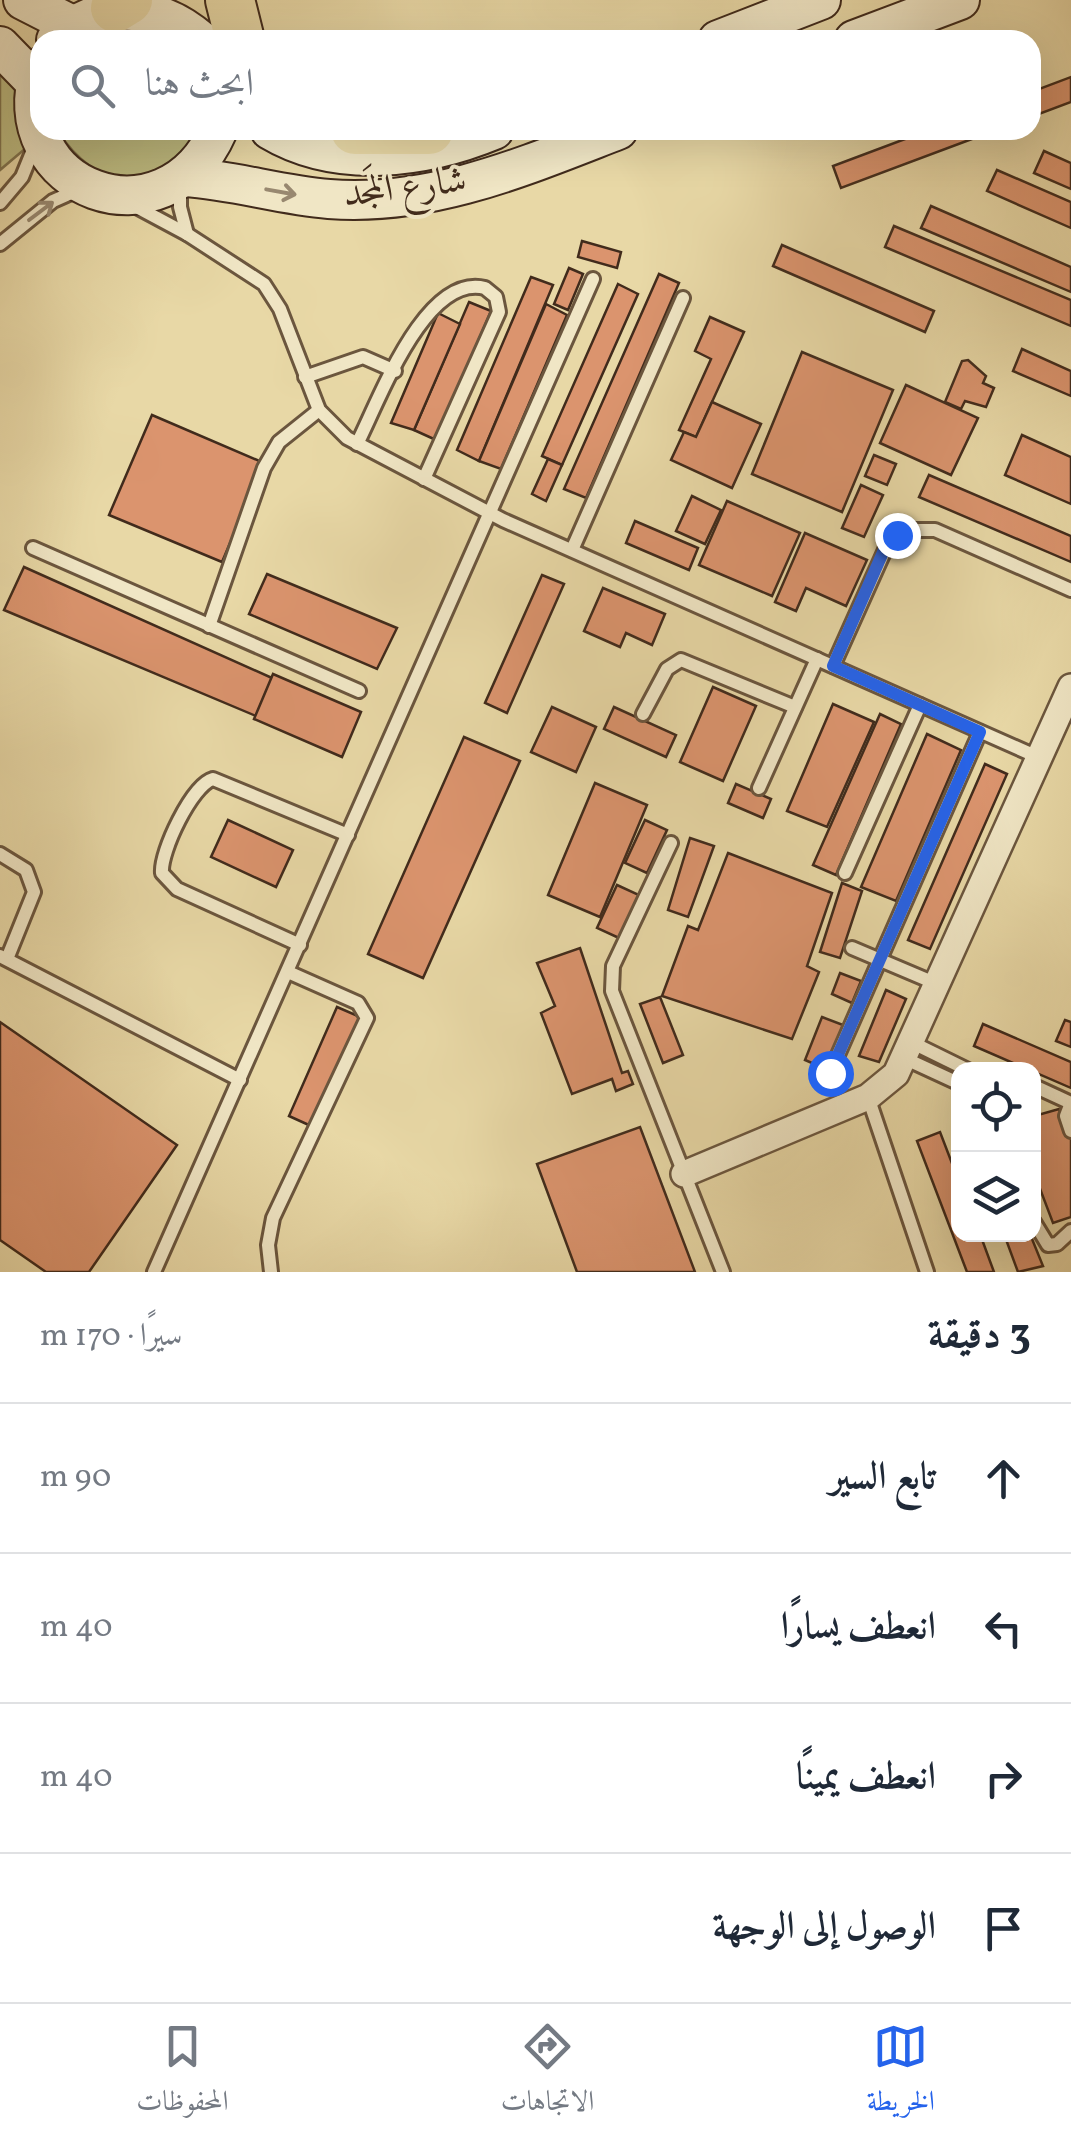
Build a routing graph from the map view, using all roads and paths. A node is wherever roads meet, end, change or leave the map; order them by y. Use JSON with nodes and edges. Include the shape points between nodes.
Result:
{"nodes":[{"id":1,"x":23,"y":0,"type":"edge"},
{"id":2,"x":203,"y":0,"type":"edge"},
{"id":3,"x":230,"y":0,"type":"edge"},
{"id":4,"x":821,"y":0,"type":"edge"},
{"id":5,"x":960,"y":0,"type":"edge"},
{"id":6,"x":122,"y":4,"type":"edge"},
{"id":7,"x":60,"y":30,"type":"edge"},
{"id":8,"x":70,"y":30,"type":"edge"},
{"id":9,"x":190,"y":30,"type":"edge"},
{"id":10,"x":204,"y":30,"type":"edge"},
{"id":11,"x":238,"y":30,"type":"edge"},
{"id":12,"x":744,"y":30,"type":"edge"},
{"id":13,"x":880,"y":30,"type":"edge"},
{"id":14,"x":0,"y":46,"type":"edge"},
{"id":15,"x":30,"y":68,"type":"edge"},
{"id":16,"x":35,"y":140,"type":"edge"},
{"id":17,"x":42,"y":140,"type":"edge"},
{"id":18,"x":214,"y":140,"type":"edge"},
{"id":19,"x":290,"y":140,"type":"edge"},
{"id":20,"x":462,"y":140,"type":"edge"},
{"id":21,"x":592,"y":140,"type":"edge"},
{"id":22,"x":183,"y":178,"type":"junction"},
{"id":23,"x":100,"y":191,"type":"junction"},
{"id":24,"x":0,"y":203,"type":"edge"},
{"id":25,"x":187,"y":234,"type":"junction"},
{"id":26,"x":0,"y":244,"type":"edge"},
{"id":27,"x":593,"y":280,"type":"dead end"},
{"id":28,"x":682,"y":298,"type":"dead end"},
{"id":29,"x":395,"y":371,"type":"junction"},
{"id":30,"x":305,"y":377,"type":"junction"},
{"id":31,"x":319,"y":410,"type":"junction"},
{"id":32,"x":357,"y":444,"type":"junction"},
{"id":33,"x":424,"y":479,"type":"junction"},
{"id":34,"x":489,"y":514,"type":"junction"},
{"id":35,"x":33,"y":548,"type":"dead end"},
{"id":36,"x":572,"y":550,"type":"junction"},
{"id":37,"x":1071,"y":590,"type":"edge"},
{"id":38,"x":209,"y":626,"type":"junction"},
{"id":39,"x":817,"y":659,"type":"junction"},
{"id":40,"x":833,"y":666,"type":"junction"},
{"id":41,"x":1071,"y":687,"type":"edge"},
{"id":42,"x":359,"y":691,"type":"dead end"},
{"id":43,"x":920,"y":705,"type":"junction"},
{"id":44,"x":795,"y":707,"type":"junction"},
{"id":45,"x":643,"y":714,"type":"dead end"},
{"id":46,"x":980,"y":732,"type":"junction"},
{"id":47,"x":1040,"y":758,"type":"junction"},
{"id":48,"x":758,"y":788,"type":"dead end"},
{"id":49,"x":348,"y":835,"type":"junction"},
{"id":50,"x":672,"y":842,"type":"dead end"},
{"id":51,"x":0,"y":854,"type":"edge"},
{"id":52,"x":845,"y":873,"type":"dead end"},
{"id":53,"x":300,"y":945,"type":"junction"},
{"id":54,"x":852,"y":948,"type":"dead end"},
{"id":55,"x":4,"y":958,"type":"edge"},
{"id":56,"x":880,"y":960,"type":"junction"},
{"id":57,"x":288,"y":972,"type":"junction"},
{"id":58,"x":938,"y":985,"type":"junction"},
{"id":59,"x":909,"y":1051,"type":"junction"},
{"id":60,"x":951,"y":1065,"type":"edge"},
{"id":61,"x":830,"y":1073,"type":"dead end"},
{"id":62,"x":951,"y":1078,"type":"edge"},
{"id":63,"x":240,"y":1080,"type":"junction"},
{"id":64,"x":1041,"y":1089,"type":"edge"},
{"id":65,"x":868,"y":1097,"type":"junction"},
{"id":66,"x":1071,"y":1103,"type":"edge"},
{"id":67,"x":1071,"y":1131,"type":"edge"},
{"id":68,"x":684,"y":1174,"type":"junction"},
{"id":69,"x":1071,"y":1231,"type":"edge"},
{"id":70,"x":1041,"y":1234,"type":"edge"},
{"id":71,"x":154,"y":1272,"type":"edge"},
{"id":72,"x":271,"y":1272,"type":"edge"},
{"id":73,"x":724,"y":1272,"type":"edge"},
{"id":74,"x":927,"y":1272,"type":"edge"}],
"edges":[{"from":1,"to":7,"type":"street"},
{"from":2,"to":10,"type":"highway"},
{"from":3,"to":11,"type":"highway"},
{"from":4,"to":12,"type":"street"},
{"from":5,"to":13,"type":"street"},
{"from":6,"to":8,"type":"street"},
{"from":6,"to":9,"type":"street"},
{"from":14,"to":15,"type":"street"},
{"from":16,"to":24,"type":"lane","via":[[22,177]]},
{"from":17,"to":23,"type":"street","via":[[57,164]]},
{"from":18,"to":22,"type":"street"},
{"from":19,"to":20,"type":"street","name":"شارع المَجد","via":[[351,156]]},
{"from":22,"to":21,"type":"street","name":"شارع المَجد","one_way":true,"via":[[331,199],[410,196],[509,172]]},
{"from":22,"to":23,"type":"street","via":[[149,194]]},
{"from":22,"to":25,"type":"lane","via":[[180,207]]},
{"from":23,"to":25,"type":"lane"},
{"from":26,"to":23,"type":"lane","one_way":true,"via":[[53,201]]},
{"from":25,"to":30,"type":"lane","via":[[264,284]]},
{"from":27,"to":34,"type":"lane"},
{"from":28,"to":36,"type":"lane"},
{"from":29,"to":30,"type":"lane","via":[[363,358]]},
{"from":29,"to":32,"type":"lane"},
{"from":29,"to":33,"type":"lane","via":[[434,305],[472,287],[496,298],[496,320]]},
{"from":30,"to":31,"type":"lane"},
{"from":31,"to":32,"type":"lane"},
{"from":31,"to":38,"type":"lane","via":[[278,442],[264,468]]},
{"from":32,"to":33,"type":"lane"},
{"from":33,"to":34,"type":"lane"},
{"from":34,"to":36,"type":"lane"},
{"from":34,"to":49,"type":"lane"},
{"from":35,"to":38,"type":"lane"},
{"from":36,"to":39,"type":"lane"},
{"from":37,"to":40,"type":"lane","via":[[935,530],[906,530],[884,550]]},
{"from":38,"to":42,"type":"lane"},
{"from":39,"to":40,"type":"lane"},
{"from":39,"to":44,"type":"lane"},
{"from":40,"to":43,"type":"lane"},
{"from":41,"to":47,"type":"street"},
{"from":43,"to":46,"type":"lane"},
{"from":43,"to":52,"type":"lane"},
{"from":44,"to":45,"type":"lane","via":[[681,660],[667,669]]},
{"from":44,"to":48,"type":"lane"},
{"from":46,"to":47,"type":"lane"},
{"from":46,"to":56,"type":"lane"},
{"from":47,"to":58,"type":"street"},
{"from":49,"to":53,"type":"lane"},
{"from":49,"to":53,"type":"lane","via":[[213,779],[195,792],[162,860],[162,874],[177,888]]},
{"from":50,"to":68,"type":"lane","via":[[611,979]]},
{"from":51,"to":55,"type":"lane","via":[[26,870],[34,892]]},
{"from":53,"to":57,"type":"lane"},
{"from":54,"to":56,"type":"lane"},
{"from":55,"to":63,"type":"lane"},
{"from":56,"to":58,"type":"lane"},
{"from":56,"to":61,"type":"lane"},
{"from":57,"to":63,"type":"lane"},
{"from":57,"to":72,"type":"lane","via":[[358,1003],[367,1018],[273,1218]]},
{"from":58,"to":59,"type":"street"},
{"from":59,"to":60,"type":"lane"},
{"from":59,"to":62,"type":"lane"},
{"from":59,"to":65,"type":"street","via":[[888,1083]]},
{"from":63,"to":71,"type":"lane"},
{"from":64,"to":66,"type":"lane"},
{"from":65,"to":68,"type":"street"},
{"from":65,"to":74,"type":"lane"},
{"from":66,"to":67,"type":"lane"},
{"from":68,"to":73,"type":"lane"},
{"from":69,"to":70,"type":"lane","via":[[1048,1245]]}]}
